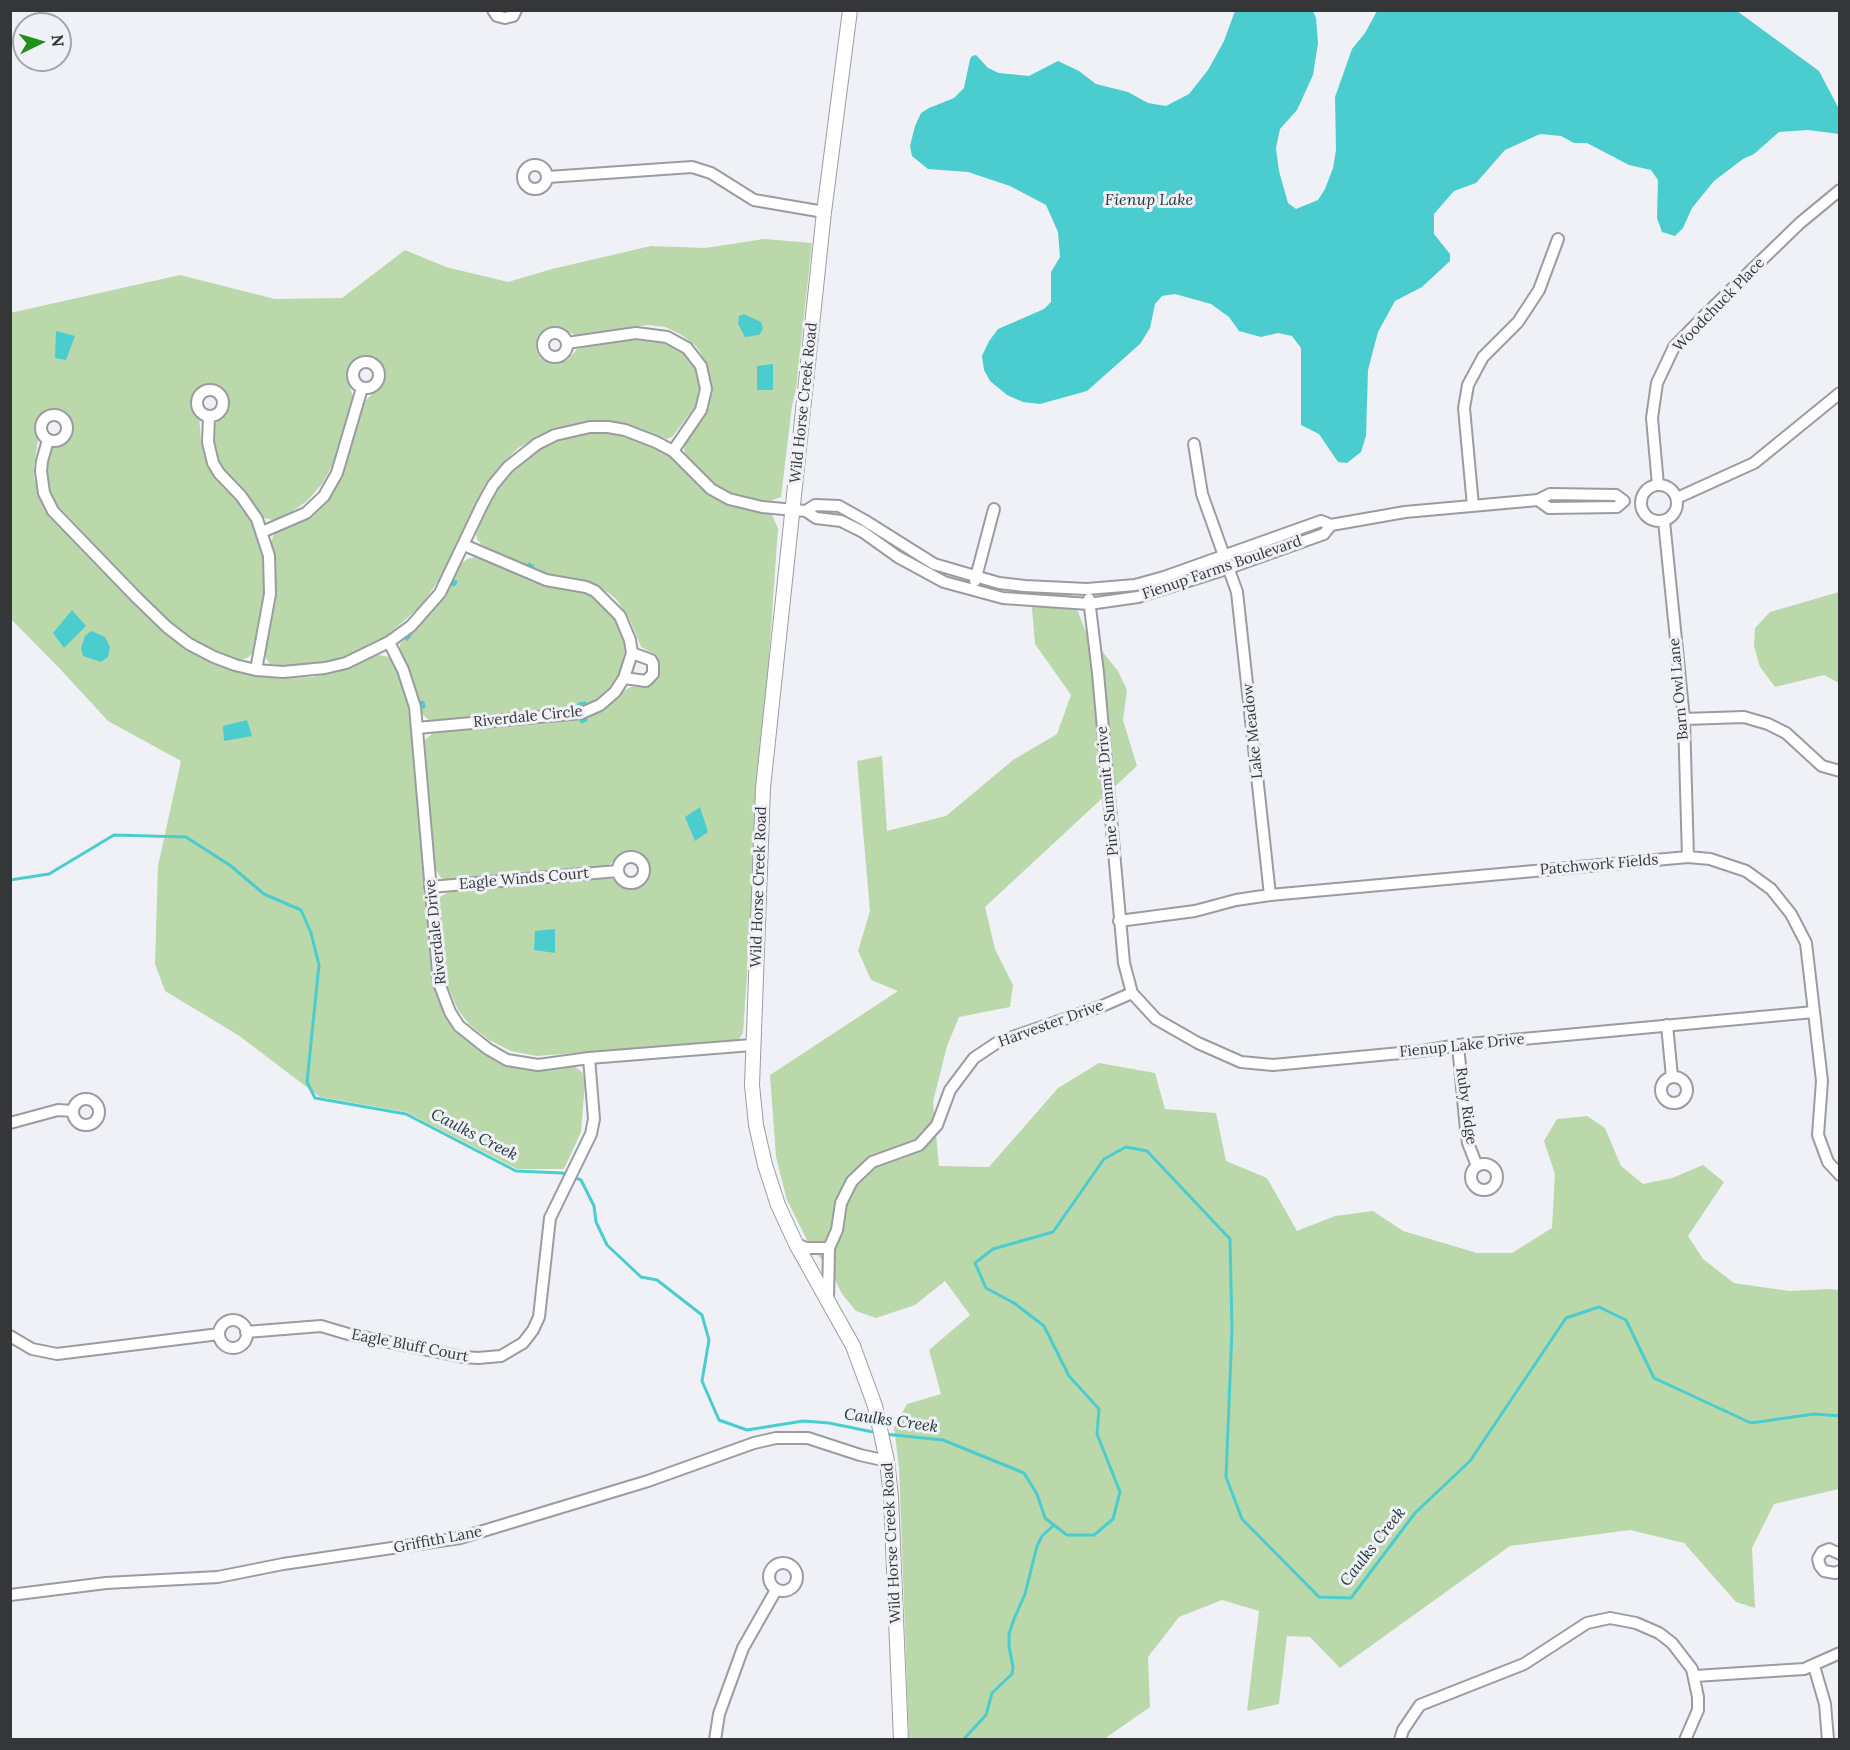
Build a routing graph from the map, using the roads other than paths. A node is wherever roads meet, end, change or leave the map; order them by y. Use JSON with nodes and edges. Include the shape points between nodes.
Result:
{"nodes":[{"id":1,"x":493,"y":10,"type":"edge"},
{"id":2,"x":516,"y":10,"type":"edge"},
{"id":3,"x":850,"y":10,"type":"edge"},
{"id":4,"x":548,"y":177,"type":"dead end"},
{"id":5,"x":1839,"y":190,"type":"edge"},
{"id":6,"x":824,"y":212,"type":"junction"},
{"id":7,"x":1558,"y":239,"type":"dead end"},
{"id":8,"x":567,"y":343,"type":"dead end"},
{"id":9,"x":362,"y":388,"type":"dead end"},
{"id":10,"x":1839,"y":393,"type":"edge"},
{"id":11,"x":209,"y":416,"type":"dead end"},
{"id":12,"x":48,"y":440,"type":"dead end"},
{"id":13,"x":1194,"y":444,"type":"dead end"},
{"id":14,"x":673,"y":452,"type":"junction"},
{"id":15,"x":1658,"y":485,"type":"junction"},
{"id":16,"x":1677,"y":498,"type":"junction"},
{"id":17,"x":1641,"y":501,"type":"junction"},
{"id":18,"x":1473,"y":506,"type":"junction"},
{"id":19,"x":994,"y":509,"type":"dead end"},
{"id":20,"x":799,"y":511,"type":"junction"},
{"id":21,"x":1664,"y":521,"type":"junction"},
{"id":22,"x":1331,"y":525,"type":"junction"},
{"id":23,"x":262,"y":532,"type":"junction"},
{"id":24,"x":464,"y":544,"type":"junction"},
{"id":25,"x":1225,"y":556,"type":"junction"},
{"id":26,"x":1229,"y":568,"type":"junction"},
{"id":27,"x":976,"y":576,"type":"junction"},
{"id":28,"x":1088,"y":589,"type":"junction"},
{"id":29,"x":972,"y":590,"type":"junction"},
{"id":30,"x":1089,"y":604,"type":"junction"},
{"id":31,"x":389,"y":642,"type":"junction"},
{"id":32,"x":632,"y":653,"type":"junction"},
{"id":33,"x":256,"y":670,"type":"junction"},
{"id":34,"x":624,"y":678,"type":"junction"},
{"id":35,"x":1684,"y":719,"type":"junction"},
{"id":36,"x":417,"y":728,"type":"junction"},
{"id":37,"x":1839,"y":771,"type":"edge"},
{"id":38,"x":1688,"y":857,"type":"junction"},
{"id":39,"x":618,"y":871,"type":"dead end"},
{"id":40,"x":430,"y":887,"type":"junction"},
{"id":41,"x":1270,"y":895,"type":"junction"},
{"id":42,"x":1119,"y":921,"type":"junction"},
{"id":43,"x":1132,"y":993,"type":"junction"},
{"id":44,"x":1814,"y":1012,"type":"junction"},
{"id":45,"x":1667,"y":1025,"type":"junction"},
{"id":46,"x":752,"y":1045,"type":"junction"},
{"id":47,"x":1458,"y":1045,"type":"junction"},
{"id":48,"x":589,"y":1058,"type":"junction"},
{"id":49,"x":1672,"y":1077,"type":"dead end"},
{"id":50,"x":73,"y":1111,"type":"dead end"},
{"id":51,"x":10,"y":1123,"type":"edge"},
{"id":52,"x":1477,"y":1166,"type":"dead end"},
{"id":53,"x":1839,"y":1175,"type":"edge"},
{"id":54,"x":795,"y":1244,"type":"junction"},
{"id":55,"x":829,"y":1248,"type":"junction"},
{"id":56,"x":828,"y":1300,"type":"junction"},
{"id":57,"x":246,"y":1332,"type":"junction"},
{"id":58,"x":219,"y":1334,"type":"junction"},
{"id":59,"x":10,"y":1336,"type":"edge"},
{"id":60,"x":886,"y":1455,"type":"junction"},
{"id":61,"x":1839,"y":1554,"type":"edge"},
{"id":62,"x":1839,"y":1571,"type":"edge"},
{"id":63,"x":776,"y":1590,"type":"dead end"},
{"id":64,"x":10,"y":1595,"type":"edge"},
{"id":65,"x":1839,"y":1653,"type":"edge"},
{"id":66,"x":1814,"y":1666,"type":"junction"},
{"id":67,"x":1695,"y":1676,"type":"junction"},
{"id":68,"x":715,"y":1740,"type":"edge"},
{"id":69,"x":902,"y":1740,"type":"edge"},
{"id":70,"x":1400,"y":1740,"type":"edge"},
{"id":71,"x":1685,"y":1740,"type":"edge"},
{"id":72,"x":1828,"y":1740,"type":"edge"}],
"edges":[{"from":1,"to":2,"type":"street","via":[[505,18],[513,16]]},
{"from":3,"to":6,"type":"main road","name":"Wild Horse Creek Road"},
{"from":4,"to":6,"type":"street","via":[[692,167],[711,173],[754,200]]},
{"from":5,"to":15,"type":"street","name":"Woodchuck Place","via":[[1674,347],[1657,383],[1652,418]]},
{"from":6,"to":20,"type":"main road","name":"Wild Horse Creek Road"},
{"from":7,"to":18,"type":"street","via":[[1539,290],[1518,322],[1483,357],[1468,385],[1464,408]]},
{"from":8,"to":14,"type":"street","via":[[636,333],[667,337],[687,348],[701,366],[705,389],[701,410]]},
{"from":9,"to":23,"type":"street","via":[[336,473],[324,496],[306,513]]},
{"from":10,"to":16,"type":"street","via":[[1754,463]]},
{"from":11,"to":23,"type":"street","via":[[208,442],[213,463],[249,506]]},
{"from":12,"to":33,"type":"street","via":[[41,471],[44,493],[53,511],[167,627],[214,657]]},
{"from":13,"to":25,"type":"street","name":"Lake Meadow","via":[[1202,494]]},
{"from":14,"to":20,"type":"street","via":[[711,489],[729,499]]},
{"from":14,"to":24,"type":"street","via":[[642,435],[608,427],[555,435],[508,467],[493,485]]},
{"from":15,"to":16,"type":"street","via":[[1670,488]]},
{"from":15,"to":17,"type":"street","via":[[1646,490]]},
{"from":16,"to":21,"type":"street","via":[[1677,510]]},
{"from":17,"to":18,"type":"street","name":"Fienup Farms Boulevard","via":[[1624,501],[1617,507],[1549,508],[1538,500]]},
{"from":17,"to":21,"type":"street","via":[[1647,517]]},
{"from":18,"to":22,"type":"street","name":"Fienup Farms Boulevard","via":[[1405,512]]},
{"from":19,"to":27,"type":"street"},
{"from":20,"to":27,"type":"street","name":"Fienup Farms Boulevard","via":[[815,505],[839,506],[934,564]]},
{"from":20,"to":29,"type":"street","name":"Fienup Farms Boulevard","via":[[841,521],[945,582]]},
{"from":20,"to":46,"type":"main road","name":"Wild Horse Creek Road","via":[[763,788]]},
{"from":21,"to":35,"type":"street","name":"Barn Owl Lane"},
{"from":22,"to":25,"type":"street","name":"Fienup Farms Boulevard","via":[[1321,521]]},
{"from":22,"to":26,"type":"street","name":"Fienup Farms Boulevard","via":[[1324,534]]},
{"from":23,"to":33,"type":"street","via":[[269,556],[270,594]]},
{"from":24,"to":31,"type":"street","via":[[440,593],[415,622]]},
{"from":24,"to":32,"type":"street","via":[[546,580],[596,591],[620,616]]},
{"from":25,"to":26,"type":"street","name":"Lake Meadow"},
{"from":25,"to":28,"type":"street","name":"Fienup Farms Boulevard","via":[[1135,585]]},
{"from":26,"to":30,"type":"street","name":"Fienup Farms Boulevard","via":[[1138,597]]},
{"from":26,"to":41,"type":"street","name":"Lake Meadow","via":[[1240,614]]},
{"from":27,"to":28,"type":"street","name":"Fienup Farms Boulevard","via":[[999,583]]},
{"from":27,"to":29,"type":"street"},
{"from":28,"to":30,"type":"street","name":"Pine Summit Drive"},
{"from":29,"to":30,"type":"street","name":"Fienup Farms Boulevard","via":[[1003,598]]},
{"from":30,"to":42,"type":"street","name":"Pine Summit Drive"},
{"from":31,"to":33,"type":"street","via":[[346,663],[325,668]]},
{"from":31,"to":36,"type":"street","name":"Riverdale Drive","via":[[403,670]]},
{"from":32,"to":34,"type":"street","name":"Riverdale Circle"},
{"from":32,"to":34,"type":"street","via":[[651,660],[653,674],[646,681]]},
{"from":34,"to":36,"type":"street","name":"Riverdale Circle","via":[[606,701],[582,713]]},
{"from":35,"to":37,"type":"street","via":[[1744,717],[1768,724],[1786,733],[1822,766]]},
{"from":35,"to":38,"type":"street","name":"Barn Owl Lane"},
{"from":36,"to":40,"type":"street","name":"Riverdale Drive"},
{"from":38,"to":41,"type":"street","name":"Patchwork Fields"},
{"from":38,"to":44,"type":"street","name":"Patchwork Fields","via":[[1710,859],[1746,871],[1771,889],[1785,906],[1806,943]]},
{"from":39,"to":40,"type":"street","name":"Eagle Winds Court"},
{"from":40,"to":48,"type":"street","name":"Riverdale Drive","via":[[440,983],[459,1026],[507,1060],[523,1064]]},
{"from":41,"to":42,"type":"street","name":"Patchwork Fields","via":[[1195,911]]},
{"from":42,"to":43,"type":"street","name":"Pine Summit Drive"},
{"from":43,"to":47,"type":"street","name":"Fienup Lake Drive","via":[[1156,1019],[1241,1062],[1274,1065]]},
{"from":43,"to":55,"type":"street","name":"Harvester Drive","via":[[998,1042],[974,1058],[950,1090],[937,1125],[919,1145],[872,1162],[852,1181],[841,1203],[837,1230]]},
{"from":44,"to":45,"type":"street","name":"Fienup Lake Drive"},
{"from":44,"to":53,"type":"street","name":"Patchwork Fields","via":[[1822,1081],[1818,1134],[1828,1162]]},
{"from":45,"to":47,"type":"street","name":"Fienup Lake Drive"},
{"from":45,"to":49,"type":"street"},
{"from":46,"to":48,"type":"street","name":"Riverdale Drive"},
{"from":46,"to":54,"type":"main road","name":"Wild Horse Creek Road","via":[[756,1125],[778,1205]]},
{"from":47,"to":52,"type":"street","name":"Ruby Ridge","via":[[1468,1143]]},
{"from":48,"to":57,"type":"street","name":"Eagle Bluff Court","via":[[594,1119],[591,1134],[550,1218],[539,1317],[523,1343],[501,1356],[463,1357],[321,1326]]},
{"from":50,"to":51,"type":"street","via":[[58,1110]]},
{"from":54,"to":55,"type":"street"},
{"from":54,"to":56,"type":"main road","name":"Wild Horse Creek Road"},
{"from":55,"to":56,"type":"street","name":"Harvester Drive"},
{"from":56,"to":60,"type":"main road","name":"Wild Horse Creek Road","via":[[853,1346],[875,1406]]},
{"from":57,"to":58,"type":"street","name":"Eagle Bluff Court","via":[[240,1322],[232,1320],[221,1326]]},
{"from":57,"to":58,"type":"street","name":"Eagle Bluff Court","via":[[242,1344],[234,1347],[222,1342]]},
{"from":58,"to":59,"type":"street","name":"Eagle Bluff Court","via":[[57,1354],[32,1348]]},
{"from":60,"to":64,"type":"street","name":"Griffith Lane","via":[[860,1455],[808,1437],[776,1438],[460,1538],[218,1577],[106,1583]]},
{"from":60,"to":69,"type":"main road","name":"Wild Horse Creek Road"},
{"from":61,"to":62,"type":"street","via":[[1829,1549],[1818,1558],[1824,1571]]},
{"from":63,"to":68,"type":"street","via":[[743,1648],[719,1714]]},
{"from":65,"to":66,"type":"street"},
{"from":66,"to":67,"type":"street"},
{"from":66,"to":72,"type":"street","via":[[1825,1704]]},
{"from":67,"to":70,"type":"street","via":[[1672,1643],[1659,1633],[1610,1618],[1587,1623],[1524,1664],[1420,1705]]},
{"from":67,"to":71,"type":"street","via":[[1698,1710]]}]}
